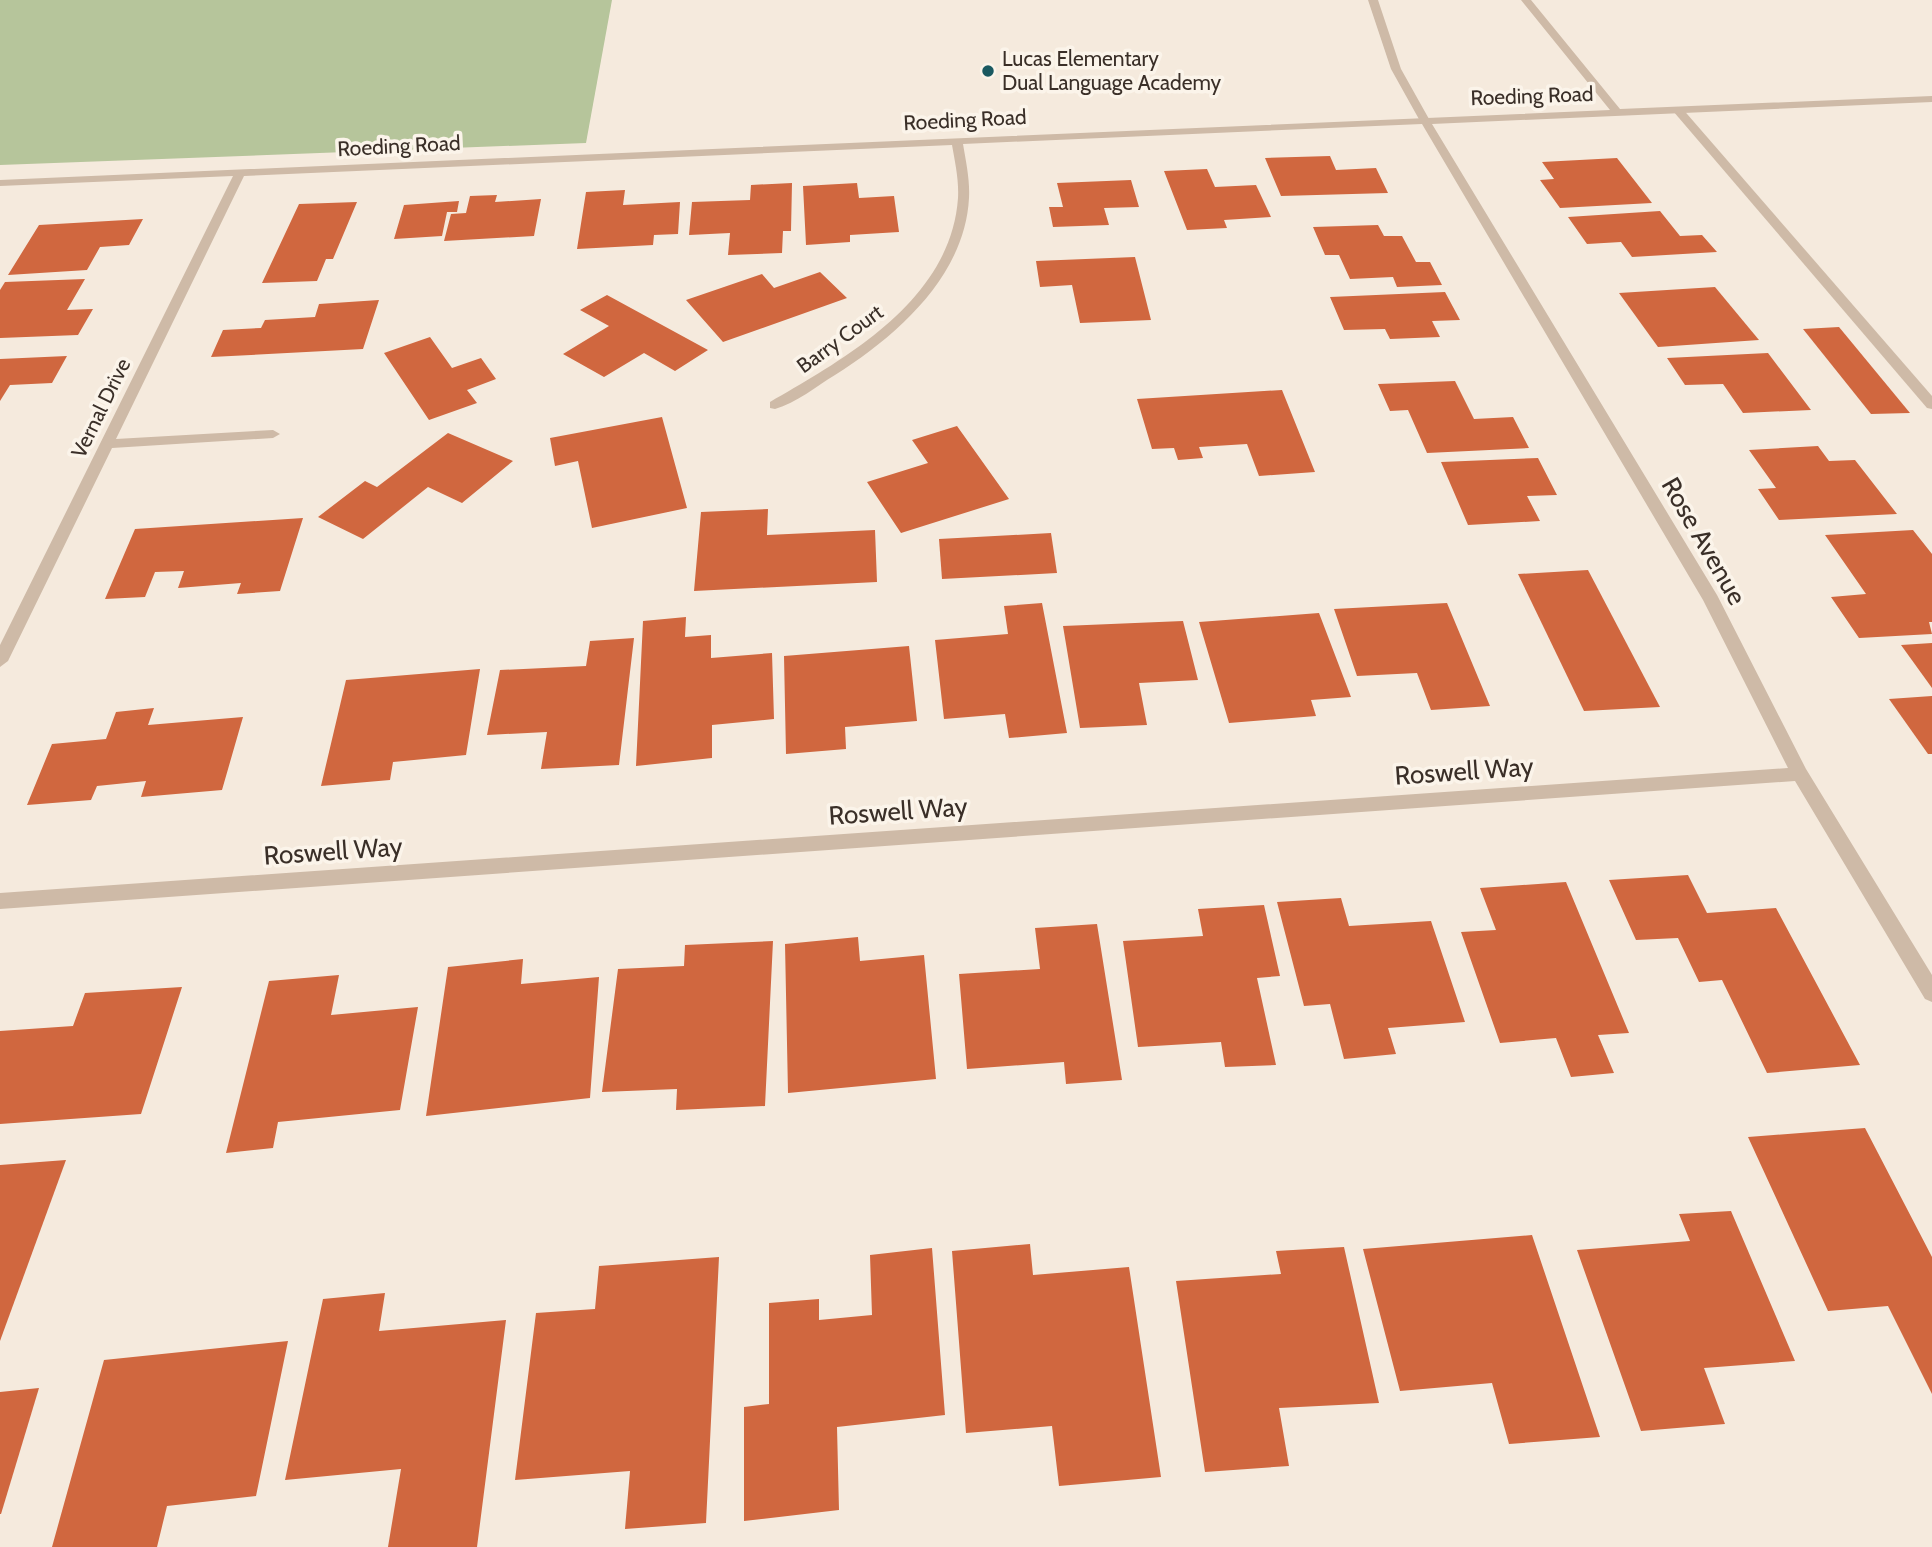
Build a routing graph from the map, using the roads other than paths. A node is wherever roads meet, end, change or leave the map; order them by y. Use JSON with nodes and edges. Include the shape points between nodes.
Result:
{"nodes":[{"id":1,"x":1373,"y":0,"type":"edge"},
{"id":2,"x":1527,"y":0,"type":"edge"},
{"id":3,"x":1932,"y":99,"type":"edge"},
{"id":4,"x":1677,"y":109,"type":"junction"},
{"id":5,"x":1618,"y":112,"type":"junction"},
{"id":6,"x":1424,"y":119,"type":"junction"},
{"id":7,"x":957,"y":139,"type":"junction"},
{"id":8,"x":240,"y":173,"type":"junction"},
{"id":9,"x":0,"y":183,"type":"edge"},
{"id":10,"x":775,"y":405,"type":"dead end"},
{"id":11,"x":1932,"y":405,"type":"edge"},
{"id":12,"x":273,"y":434,"type":"dead end"},
{"id":13,"x":107,"y":444,"type":"junction"},
{"id":14,"x":0,"y":662,"type":"edge"},
{"id":15,"x":1800,"y":774,"type":"junction"},
{"id":16,"x":0,"y":901,"type":"edge"},
{"id":17,"x":1932,"y":993,"type":"edge"}],
"edges":[{"from":1,"to":6,"type":"street","name":"Rose Avenue","via":[[1396,69]]},
{"from":2,"to":5,"type":"street"},
{"from":3,"to":4,"type":"street","name":"Roeding Road"},
{"from":4,"to":5,"type":"street","name":"Roeding Road"},
{"from":4,"to":11,"type":"street"},
{"from":5,"to":6,"type":"street","name":"Roeding Road"},
{"from":6,"to":7,"type":"street","name":"Roeding Road"},
{"from":6,"to":15,"type":"street","name":"Rose Avenue","via":[[1711,599]]},
{"from":7,"to":8,"type":"street","name":"Roeding Road"},
{"from":7,"to":10,"type":"street","name":"Barry Court","via":[[963,202],[956,240],[929,287],[883,336],[838,370]]},
{"from":8,"to":9,"type":"street","name":"Roeding Road"},
{"from":8,"to":13,"type":"street","name":"Vernal Drive"},
{"from":12,"to":13,"type":"street"},
{"from":13,"to":14,"type":"street","name":"Vernal Drive"},
{"from":15,"to":16,"type":"street","name":"Roswell Way"},
{"from":15,"to":17,"type":"street","name":"Rose Avenue"}]}
